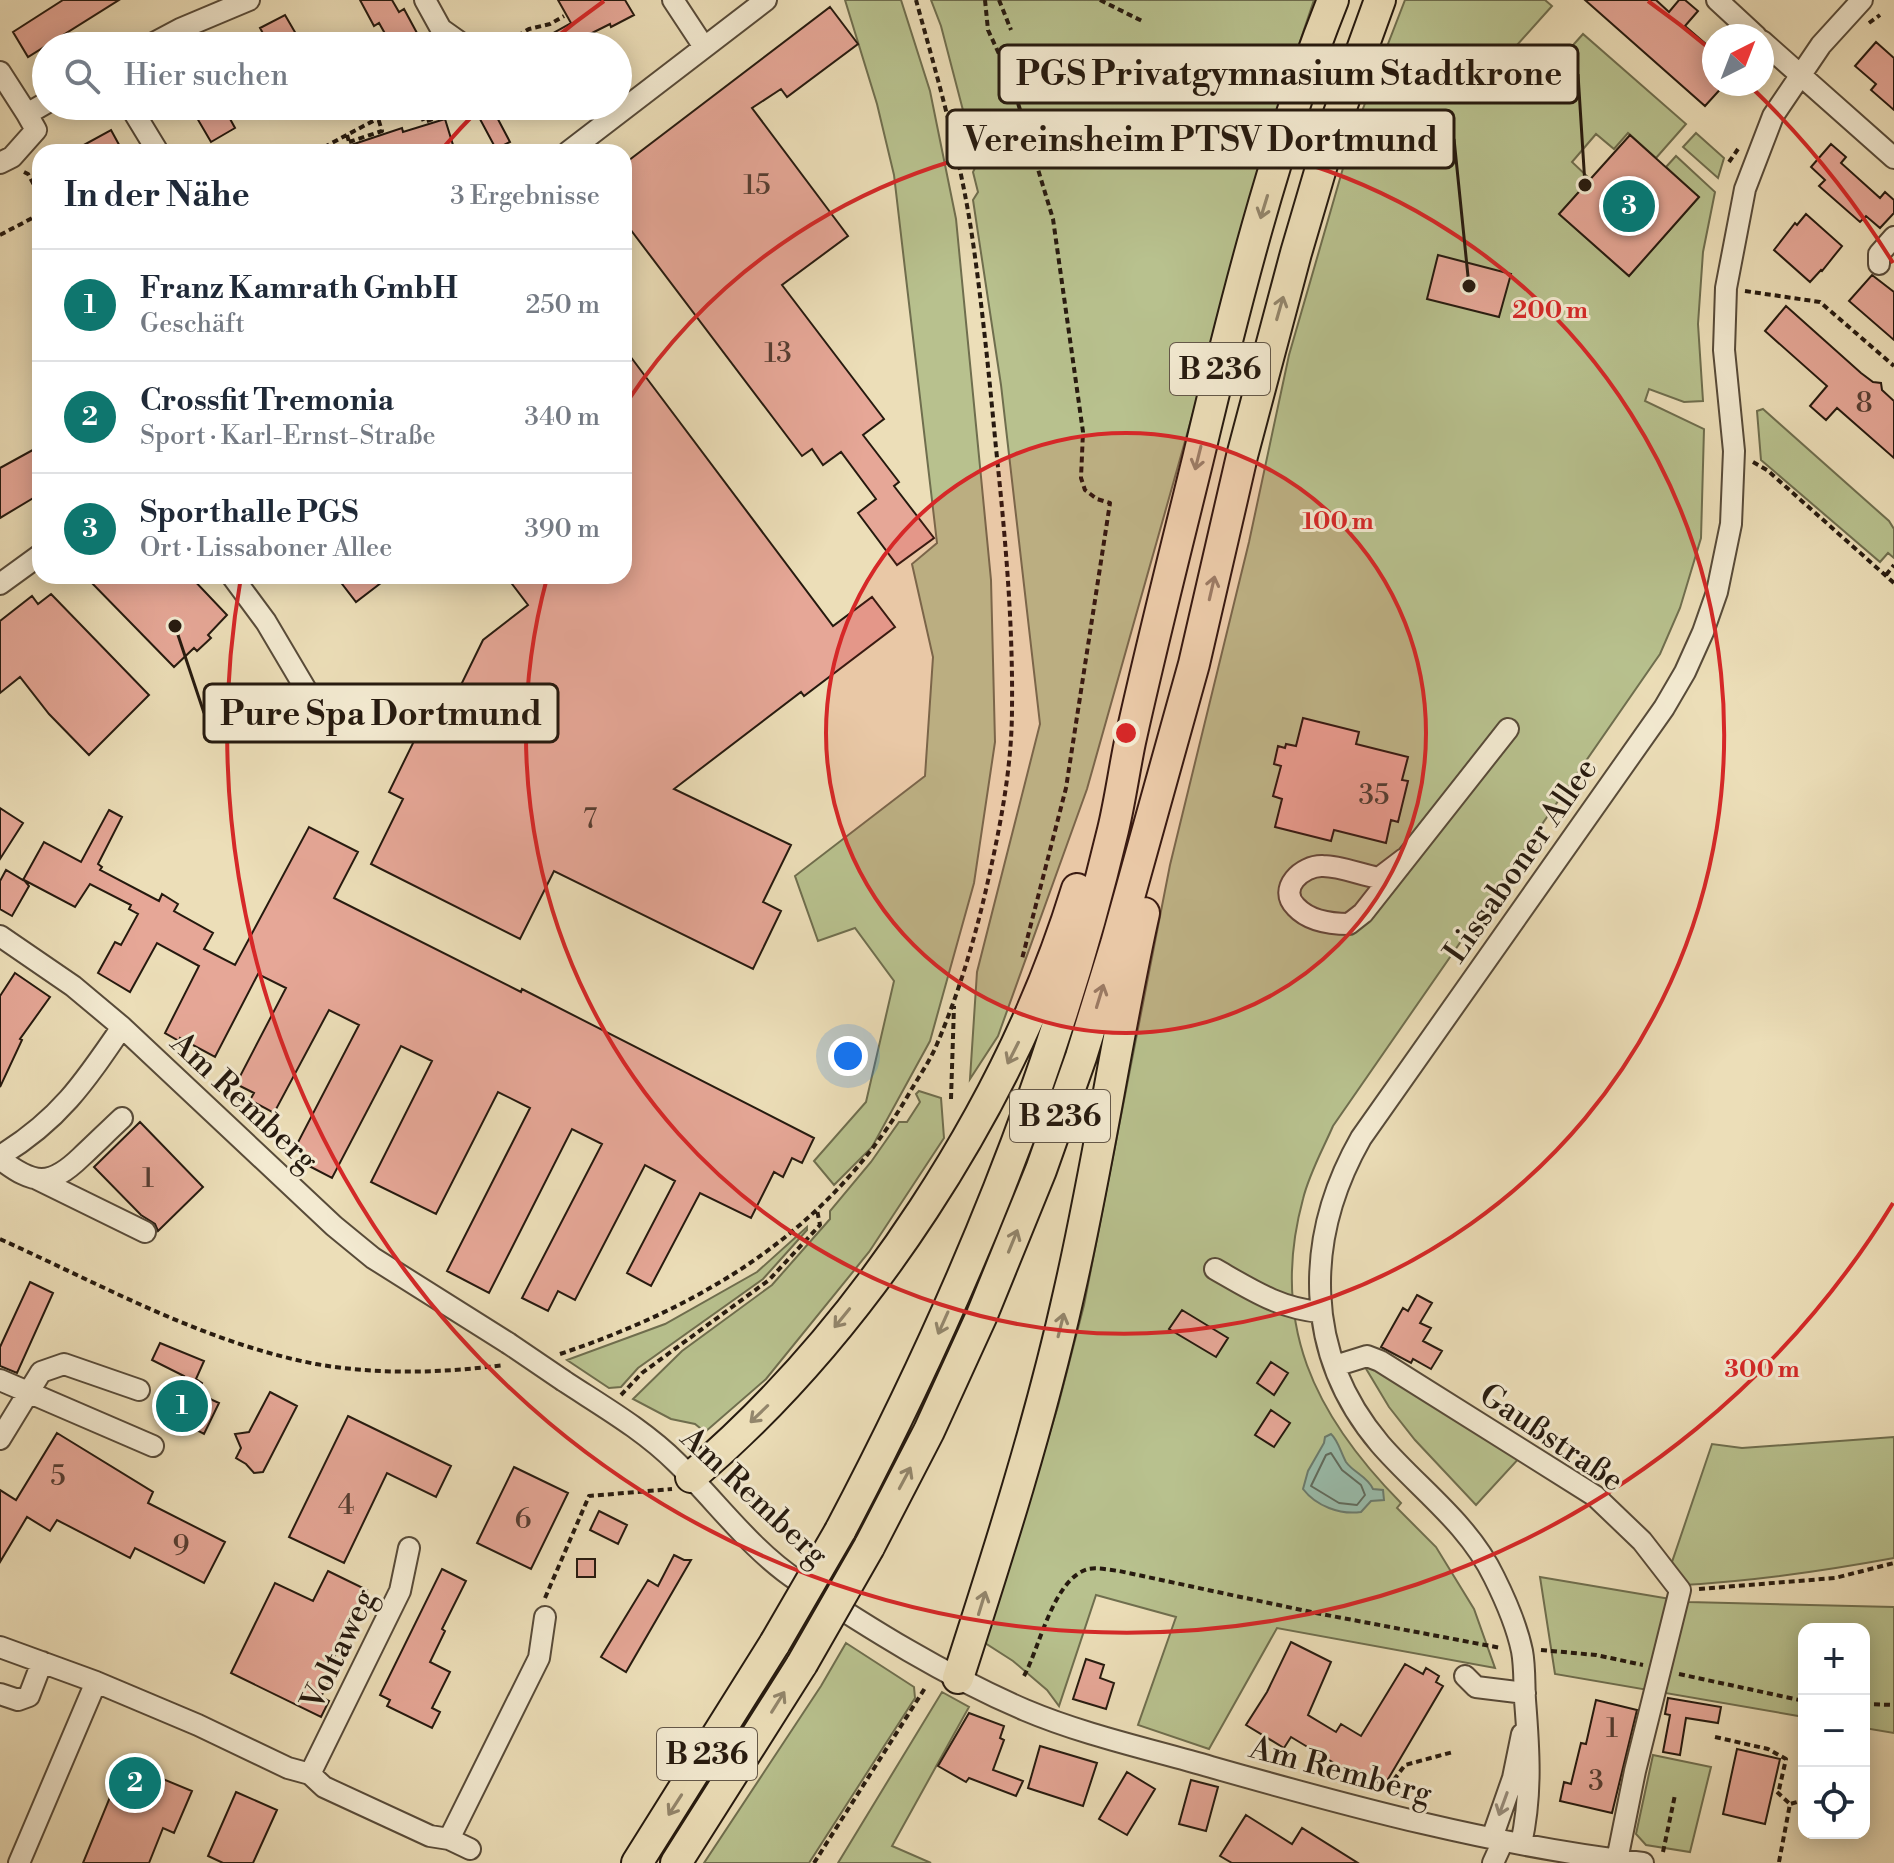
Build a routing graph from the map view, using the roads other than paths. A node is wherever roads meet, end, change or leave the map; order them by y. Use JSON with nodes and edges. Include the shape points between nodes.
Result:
{"nodes":[{"id":1,"x":249,"y":0,"type":"edge"},
{"id":2,"x":425,"y":0,"type":"edge"},
{"id":3,"x":673,"y":0,"type":"edge"},
{"id":4,"x":766,"y":0,"type":"edge"},
{"id":5,"x":1333,"y":0,"type":"edge"},
{"id":6,"x":1380,"y":0,"type":"edge"},
{"id":7,"x":1717,"y":0,"type":"edge"},
{"id":8,"x":1862,"y":0,"type":"edge"},
{"id":9,"x":1743,"y":24,"type":"edge"},
{"id":10,"x":174,"y":32,"type":"edge"},
{"id":11,"x":445,"y":32,"type":"edge"},
{"id":12,"x":704,"y":47,"type":"junction"},
{"id":13,"x":1774,"y":52,"type":"edge"},
{"id":14,"x":0,"y":72,"type":"edge"},
{"id":15,"x":1800,"y":75,"type":"junction"},
{"id":16,"x":632,"y":103,"type":"edge"},
{"id":17,"x":32,"y":111,"type":"edge"},
{"id":18,"x":27,"y":114,"type":"junction"},
{"id":19,"x":139,"y":120,"type":"edge"},
{"id":20,"x":609,"y":120,"type":"edge"},
{"id":21,"x":153,"y":144,"type":"edge"},
{"id":22,"x":578,"y":144,"type":"edge"},
{"id":23,"x":1894,"y":158,"type":"edge"},
{"id":24,"x":6,"y":160,"type":"edge"},
{"id":25,"x":1894,"y":237,"type":"edge"},
{"id":26,"x":1879,"y":264,"type":"dead end"},
{"id":27,"x":32,"y":561,"type":"edge"},
{"id":28,"x":0,"y":584,"type":"edge"},
{"id":29,"x":238,"y":584,"type":"edge"},
{"id":30,"x":1194,"y":664,"type":"junction"},
{"id":31,"x":308,"y":693,"type":"dead end"},
{"id":32,"x":1508,"y":729,"type":"dead end"},
{"id":33,"x":1130,"y":744,"type":"junction"},
{"id":34,"x":1404,"y":859,"type":"junction"},
{"id":35,"x":0,"y":936,"type":"edge"},
{"id":36,"x":122,"y":1027,"type":"junction"},
{"id":37,"x":122,"y":1118,"type":"dead end"},
{"id":38,"x":0,"y":1158,"type":"edge"},
{"id":39,"x":37,"y":1179,"type":"junction"},
{"id":40,"x":145,"y":1232,"type":"dead end"},
{"id":41,"x":1215,"y":1269,"type":"dead end"},
{"id":42,"x":1321,"y":1312,"type":"junction"},
{"id":43,"x":1335,"y":1366,"type":"junction"},
{"id":44,"x":0,"y":1380,"type":"edge"},
{"id":45,"x":139,"y":1390,"type":"dead end"},
{"id":46,"x":28,"y":1395,"type":"junction"},
{"id":47,"x":0,"y":1439,"type":"edge"},
{"id":48,"x":153,"y":1446,"type":"dead end"},
{"id":49,"x":684,"y":1483,"type":"junction"},
{"id":50,"x":409,"y":1548,"type":"dead end"},
{"id":51,"x":545,"y":1617,"type":"road end"},
{"id":52,"x":0,"y":1647,"type":"edge"},
{"id":53,"x":42,"y":1662,"type":"junction"},
{"id":54,"x":1465,"y":1676,"type":"dead end"},
{"id":55,"x":958,"y":1678,"type":"junction"},
{"id":56,"x":96,"y":1682,"type":"junction"},
{"id":57,"x":1525,"y":1693,"type":"junction"},
{"id":58,"x":0,"y":1694,"type":"edge"},
{"id":59,"x":1527,"y":1715,"type":"junction"},
{"id":60,"x":310,"y":1774,"type":"junction"},
{"id":61,"x":449,"y":1839,"type":"junction"},
{"id":62,"x":1505,"y":1841,"type":"junction"},
{"id":63,"x":470,"y":1849,"type":"dead end"},
{"id":64,"x":1617,"y":1860,"type":"junction"},
{"id":65,"x":19,"y":1863,"type":"edge"},
{"id":66,"x":637,"y":1863,"type":"edge"},
{"id":67,"x":676,"y":1863,"type":"edge"},
{"id":68,"x":1493,"y":1863,"type":"edge"},
{"id":69,"x":1643,"y":1863,"type":"edge"}],
"edges":[{"from":1,"to":10,"type":"street"},
{"from":2,"to":11,"type":"street"},
{"from":3,"to":12,"type":"street"},
{"from":4,"to":12,"type":"street"},
{"from":5,"to":33,"type":"highway","number":"B 236","one_way":true,"via":[[1249,255]]},
{"from":30,"to":6,"type":"highway","number":"B 236","one_way":true,"via":[[1280,309],[1329,141]]},
{"from":7,"to":9,"type":"street"},
{"from":8,"to":15,"type":"street","name":"Lissaboner Allee"},
{"from":12,"to":16,"type":"street"},
{"from":13,"to":15,"type":"street"},
{"from":14,"to":18,"type":"street"},
{"from":15,"to":23,"type":"street"},
{"from":15,"to":42,"type":"street","name":"Lissaboner Allee","via":[[1773,116],[1745,189],[1726,288],[1724,350],[1734,451],[1731,524],[1703,632],[1664,708],[1347,1164],[1320,1254]]},
{"from":17,"to":18,"type":"street"},
{"from":18,"to":24,"type":"street","via":[[36,130]]},
{"from":19,"to":21,"type":"street"},
{"from":20,"to":22,"type":"street"},
{"from":25,"to":26,"type":"street","via":[[1879,254]]},
{"from":27,"to":28,"type":"street"},
{"from":29,"to":31,"type":"street"},
{"from":55,"to":30,"type":"highway","one_way":true,"via":[[1014,1501],[1069,1294],[1124,1004],[1179,767]]},
{"from":67,"to":30,"type":"highway","number":"B 236","one_way":true,"bridge":true,"via":[[802,1664],[869,1547],[953,1381],[1041,1170],[1081,1057]]},
{"from":32,"to":34,"type":"street"},
{"from":33,"to":49,"type":"highway","one_way":true,"via":[[1047,977],[1022,1036],[960,1151],[886,1262],[811,1356],[771,1402]]},
{"from":33,"to":66,"type":"highway","number":"B 236","one_way":true,"bridge":true,"via":[[1081,949],[1025,1120],[970,1262],[902,1414],[840,1531]]},
{"from":34,"to":34,"type":"street","via":[[1349,924],[1309,917],[1293,905],[1289,890],[1306,869],[1322,865],[1379,878]]},
{"from":35,"to":36,"type":"street","name":"Am Remberg"},
{"from":36,"to":38,"type":"street","via":[[63,1109]]},
{"from":36,"to":49,"type":"street","name":"Am Remberg","bridge":true,"via":[[363,1250],[626,1422],[675,1460]]},
{"from":37,"to":39,"type":"street","via":[[65,1172]]},
{"from":38,"to":39,"type":"street"},
{"from":39,"to":40,"type":"street"},
{"from":41,"to":42,"type":"street","via":[[1280,1305]]},
{"from":42,"to":43,"type":"street","name":"Lissaboner Allee"},
{"from":43,"to":57,"type":"street","name":"Lissaboner Allee","via":[[1358,1414],[1379,1442],[1450,1515],[1494,1575],[1522,1651]]},
{"from":43,"to":64,"type":"street","name":"Gaußstraße","via":[[1367,1356],[1380,1361],[1595,1496],[1642,1541],[1680,1590]]},
{"from":44,"to":46,"type":"street"},
{"from":45,"to":46,"type":"street","via":[[64,1364],[41,1372]]},
{"from":46,"to":47,"type":"street"},
{"from":46,"to":48,"type":"street"},
{"from":49,"to":55,"type":"street","name":"Am Remberg","via":[[795,1579]]},
{"from":50,"to":60,"type":"street","name":"Voltaweg","via":[[400,1591]]},
{"from":51,"to":61,"type":"street","via":[[539,1658]]},
{"from":52,"to":53,"type":"street"},
{"from":53,"to":56,"type":"street"},
{"from":53,"to":58,"type":"street","via":[[29,1696],[18,1700]]},
{"from":54,"to":57,"type":"street","via":[[1476,1687]]},
{"from":55,"to":62,"type":"street","name":"Am Remberg","via":[[1028,1712],[1083,1730],[1312,1796]]},
{"from":56,"to":60,"type":"street"},
{"from":56,"to":65,"type":"street"},
{"from":57,"to":59,"type":"street","name":"Lissaboner Allee"},
{"from":59,"to":62,"type":"street","name":"Lissaboner Allee","one_way":true},
{"from":59,"to":62,"type":"street","name":"Lissaboner Allee","via":[[1527,1816]]},
{"from":60,"to":61,"type":"street","via":[[324,1787],[430,1836]]},
{"from":61,"to":63,"type":"street"},
{"from":62,"to":64,"type":"street","name":"Am Remberg"},
{"from":62,"to":68,"type":"street"},
{"from":64,"to":69,"type":"street","name":"Am Remberg"}]}
